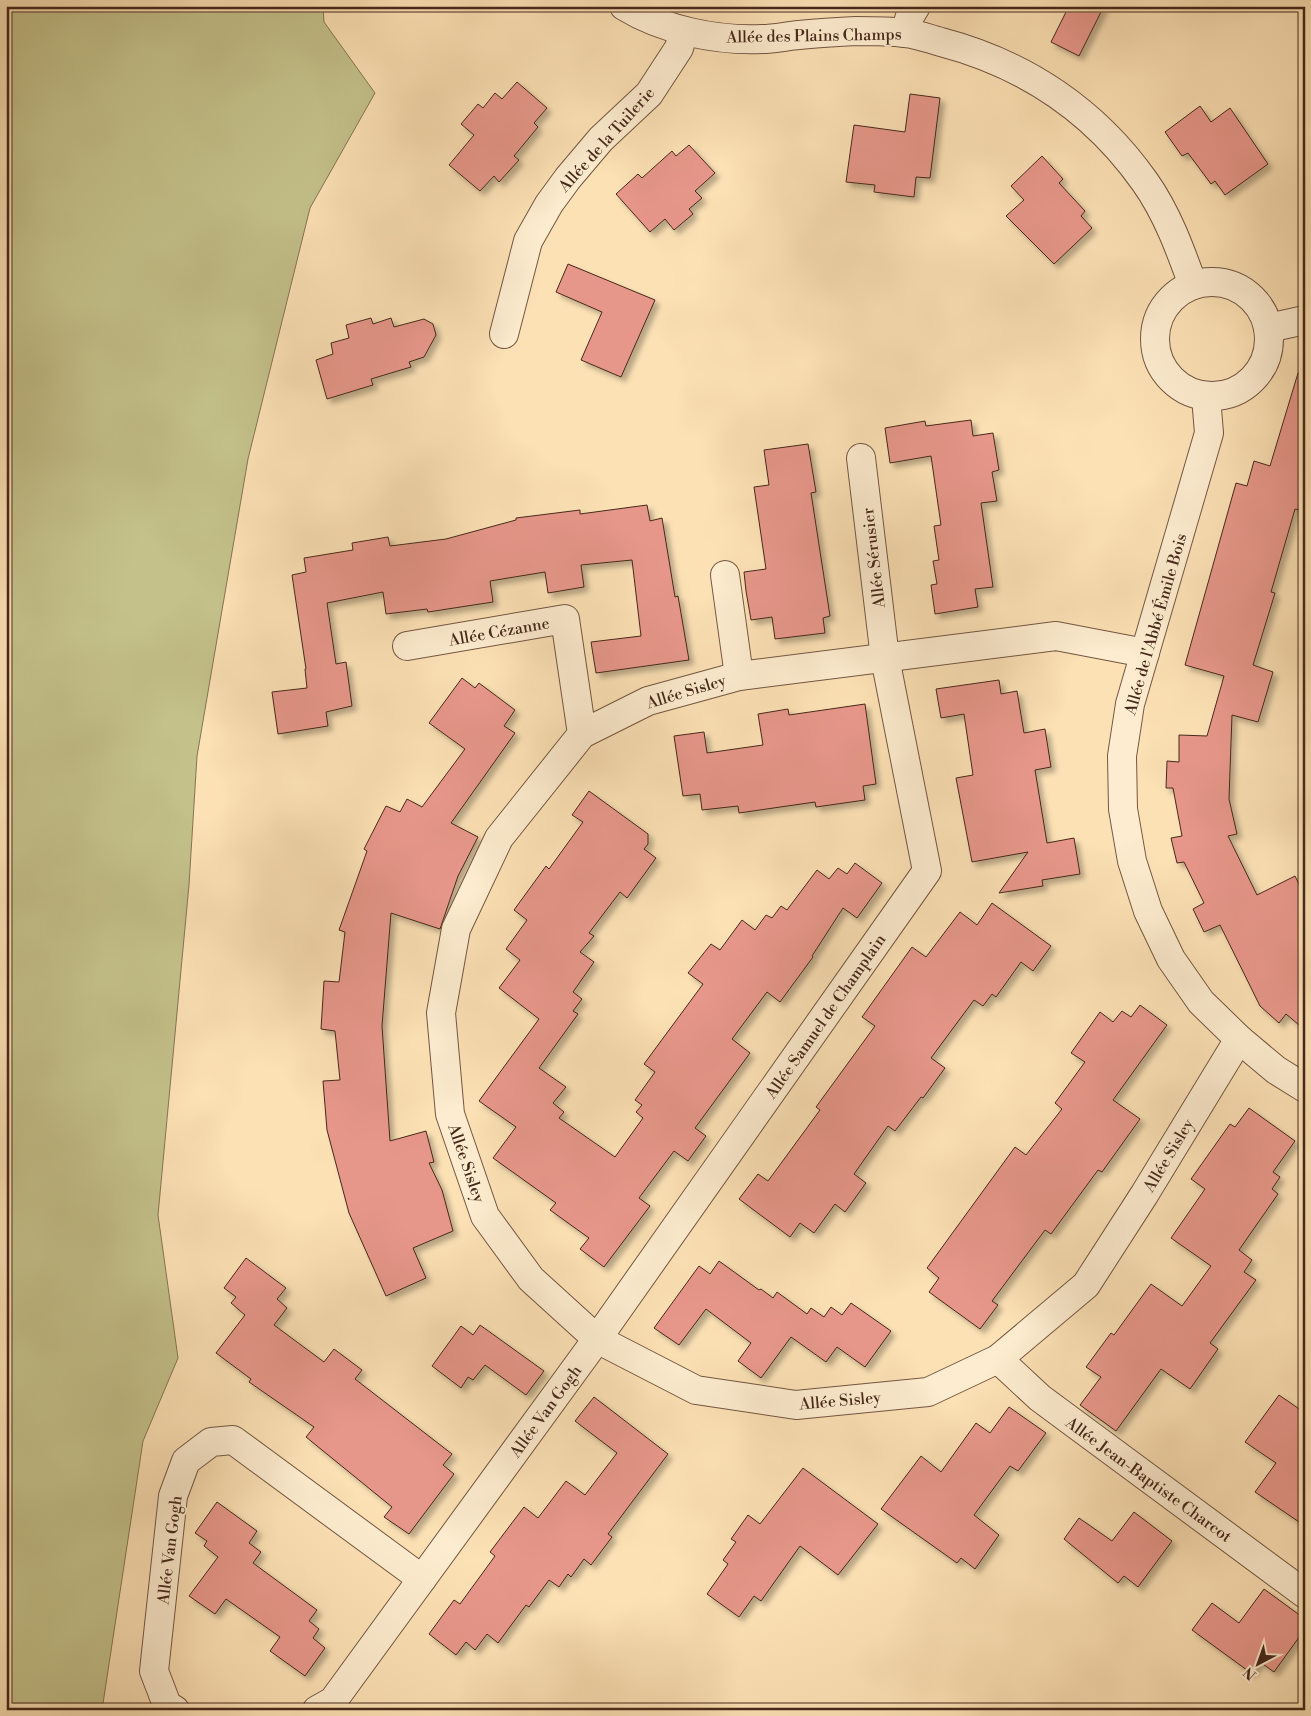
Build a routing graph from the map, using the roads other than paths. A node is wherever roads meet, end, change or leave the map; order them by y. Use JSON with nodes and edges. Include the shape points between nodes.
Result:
{"nodes":[{"id":1,"x":624,"y":6,"type":"edge"},
{"id":2,"x":916,"y":6,"type":"edge"},
{"id":3,"x":684,"y":31,"type":"junction"},
{"id":4,"x":905,"y":33,"type":"junction"},
{"id":5,"x":1193,"y":285,"type":"junction"},
{"id":6,"x":1305,"y":320,"type":"edge"},
{"id":7,"x":1268,"y":328,"type":"junction"},
{"id":8,"x":504,"y":334,"type":"dead end"},
{"id":9,"x":1206,"y":397,"type":"junction"},
{"id":10,"x":861,"y":458,"type":"dead end"},
{"id":11,"x":725,"y":575,"type":"dead end"},
{"id":12,"x":407,"y":646,"type":"dead end"},
{"id":13,"x":1145,"y":653,"type":"junction"},
{"id":14,"x":885,"y":658,"type":"junction"},
{"id":15,"x":739,"y":676,"type":"junction"},
{"id":16,"x":582,"y":734,"type":"junction"},
{"id":17,"x":1239,"y":1039,"type":"junction"},
{"id":18,"x":1305,"y":1088,"type":"edge"},
{"id":19,"x":597,"y":1339,"type":"junction"},
{"id":20,"x":998,"y":1359,"type":"junction"},
{"id":21,"x":422,"y":1579,"type":"junction"},
{"id":22,"x":1305,"y":1594,"type":"edge"},
{"id":23,"x":175,"y":1710,"type":"edge"},
{"id":24,"x":317,"y":1710,"type":"edge"}],
"edges":[{"from":1,"to":3,"type":"street","name":"Allée des Plains Champs"},
{"from":2,"to":4,"type":"street"},
{"from":3,"to":4,"type":"street","name":"Allée des Plains Champs","via":[[723,38],[762,39],[858,31]]},
{"from":3,"to":8,"type":"street","name":"Allée de la Tuilerie","via":[[679,48],[649,94],[601,139],[549,204],[528,241]]},
{"from":4,"to":5,"type":"street","name":"Allée des Plains Champs","via":[[969,49],[1021,71],[1068,102],[1110,139],[1146,183],[1174,232]]},
{"from":5,"to":7,"type":"street","via":[[1209,282],[1241,289],[1263,312]]},
{"from":5,"to":9,"type":"street","via":[[1181,290],[1163,309],[1154,335],[1155,348],[1167,376],[1178,386]]},
{"from":6,"to":7,"type":"street"},
{"from":7,"to":9,"type":"street","via":[[1269,346],[1255,378],[1241,390],[1224,396]]},
{"from":9,"to":13,"type":"street","name":"Allée de l'Abbé Émile Bois","via":[[1209,433]]},
{"from":10,"to":14,"type":"street","name":"Allée Sérusier"},
{"from":11,"to":15,"type":"street"},
{"from":12,"to":16,"type":"street","name":"Allée Cézanne","via":[[566,619]]},
{"from":13,"to":14,"type":"street","name":"Allée Sisley","via":[[1056,636]]},
{"from":13,"to":17,"type":"street","name":"Allée de l'Abbé Émile Bois","via":[[1130,704],[1122,756],[1123,809],[1132,861],[1148,911],[1171,959],[1201,1002]]},
{"from":14,"to":15,"type":"street","name":"Allée Sisley"},
{"from":14,"to":19,"type":"street","name":"Allée Samuel de Champlain","via":[[927,871]]},
{"from":15,"to":16,"type":"street","name":"Allée Sisley","via":[[648,701]]},
{"from":16,"to":19,"type":"street","name":"Allée Sisley","via":[[499,838],[456,929],[440,1013],[450,1114],[485,1216],[531,1279]]},
{"from":17,"to":18,"type":"street","name":"Allée de l'Abbé Émile Bois","via":[[1276,1070]]},
{"from":17,"to":20,"type":"street","name":"Allée Sisley","via":[[1086,1285]]},
{"from":19,"to":20,"type":"street","name":"Allée Sisley","via":[[696,1390],[796,1405],[928,1392]]},
{"from":19,"to":21,"type":"street","name":"Allée Van Gogh"},
{"from":20,"to":22,"type":"street","name":"Allée Jean-Baptiste Charcot","via":[[1040,1398]]},
{"from":21,"to":23,"type":"street","name":"Allée Van Gogh","via":[[233,1440],[211,1442],[186,1461],[173,1496],[154,1671],[167,1705]]},
{"from":21,"to":24,"type":"street","name":"Allée Van Gogh","via":[[333,1701]]}]}
